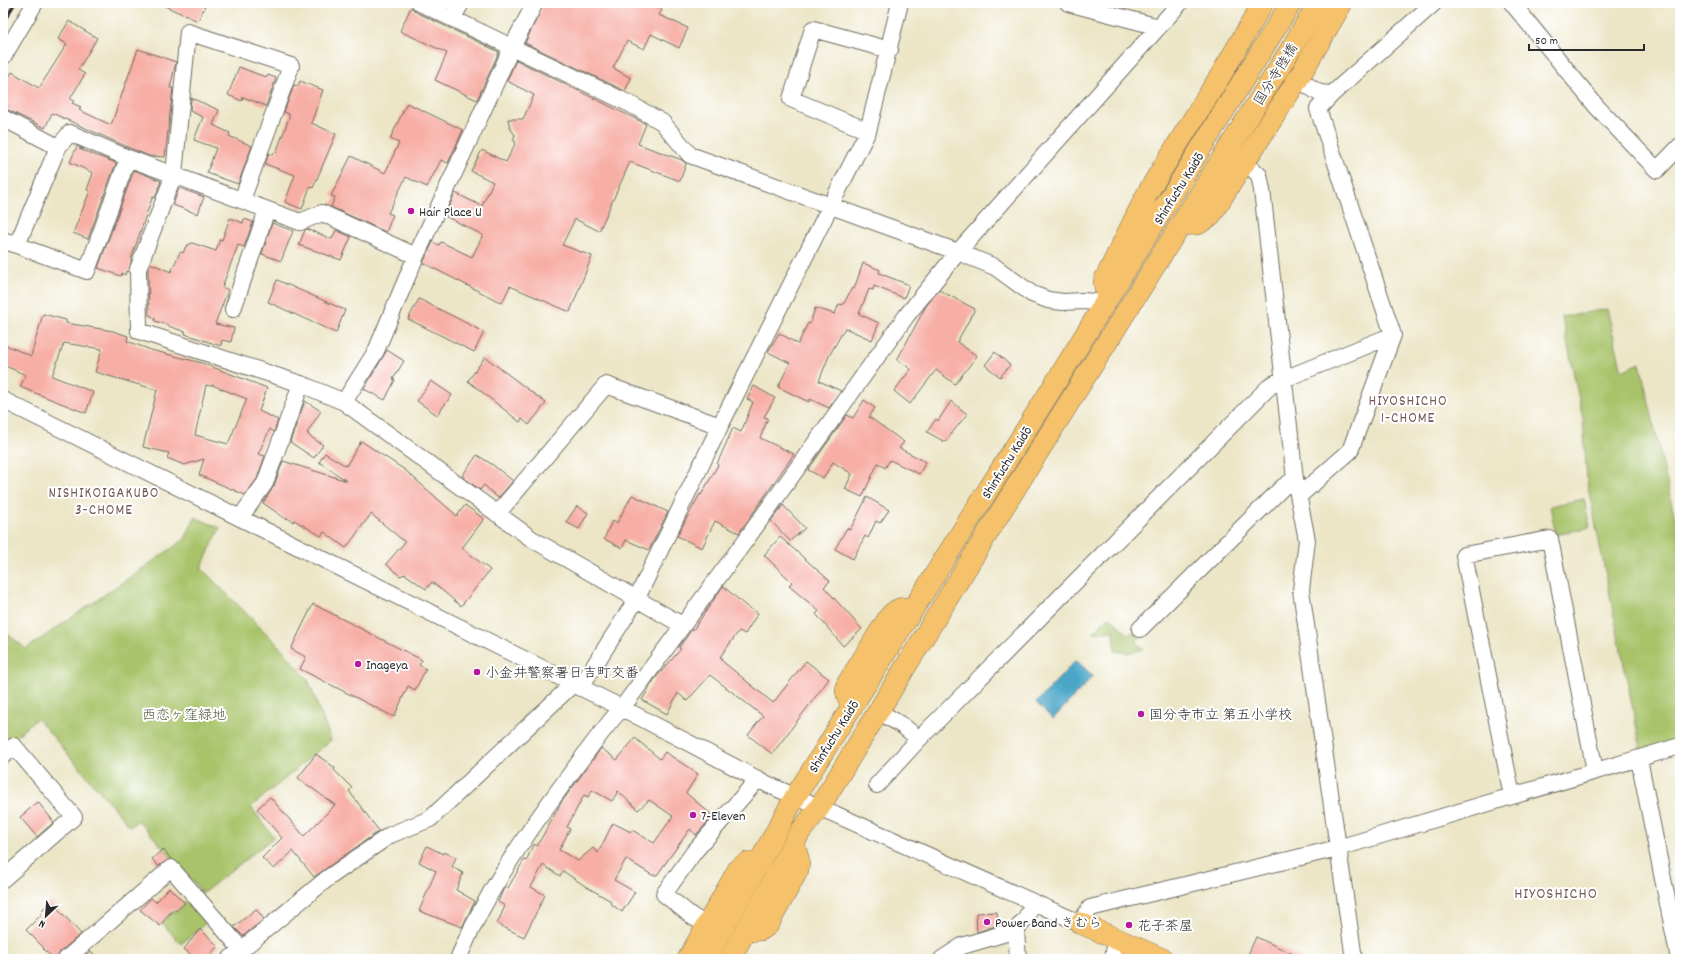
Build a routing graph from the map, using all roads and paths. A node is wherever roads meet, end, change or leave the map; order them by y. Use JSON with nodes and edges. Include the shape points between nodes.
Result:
{"nodes":[{"id":1,"x":35,"y":3,"type":"edge"},
{"id":2,"x":420,"y":3,"type":"edge"},
{"id":3,"x":460,"y":3,"type":"edge"},
{"id":4,"x":535,"y":3,"type":"edge"},
{"id":5,"x":900,"y":3,"type":"edge"},
{"id":6,"x":1068,"y":3,"type":"edge"},
{"id":7,"x":1180,"y":3,"type":"edge"},
{"id":8,"x":1263,"y":3,"type":"edge"},
{"id":9,"x":1291,"y":3,"type":"edge"},
{"id":10,"x":1318,"y":3,"type":"edge"},
{"id":11,"x":1342,"y":3,"type":"edge"},
{"id":12,"x":1434,"y":3,"type":"edge"},
{"id":13,"x":1512,"y":3,"type":"edge"},
{"id":14,"x":453,"y":18,"type":"junction"},
{"id":15,"x":1159,"y":27,"type":"junction"},
{"id":16,"x":512,"y":47,"type":"junction"},
{"id":17,"x":890,"y":50,"type":"junction"},
{"id":18,"x":3,"y":57,"type":"edge"},
{"id":19,"x":1298,"y":78,"type":"junction"},
{"id":20,"x":1332,"y":94,"type":"junction"},
{"id":21,"x":3,"y":118,"type":"edge"},
{"id":22,"x":1215,"y":127,"type":"joint"},
{"id":23,"x":868,"y":131,"type":"junction"},
{"id":24,"x":1231,"y":144,"type":"joint"},
{"id":25,"x":1680,"y":146,"type":"edge"},
{"id":26,"x":58,"y":147,"type":"junction"},
{"id":27,"x":128,"y":158,"type":"junction"},
{"id":28,"x":1245,"y":162,"type":"junction"},
{"id":29,"x":174,"y":174,"type":"junction"},
{"id":30,"x":242,"y":200,"type":"junction"},
{"id":31,"x":832,"y":206,"type":"junction"},
{"id":32,"x":267,"y":210,"type":"junction"},
{"id":33,"x":1180,"y":225,"type":"junction"},
{"id":34,"x":10,"y":242,"type":"edge"},
{"id":35,"x":958,"y":252,"type":"junction"},
{"id":36,"x":416,"y":256,"type":"junction"},
{"id":37,"x":1105,"y":303,"type":"junction"},
{"id":38,"x":233,"y":309,"type":"dead end"},
{"id":39,"x":1393,"y":335,"type":"junction"},
{"id":40,"x":1284,"y":379,"type":"junction"},
{"id":41,"x":301,"y":384,"type":"junction"},
{"id":42,"x":3,"y":400,"type":"edge"},
{"id":43,"x":344,"y":402,"type":"junction"},
{"id":44,"x":720,"y":426,"type":"junction"},
{"id":45,"x":1295,"y":479,"type":"junction"},
{"id":46,"x":1299,"y":496,"type":"junction"},
{"id":47,"x":1003,"y":508,"type":"junction"},
{"id":48,"x":497,"y":514,"type":"junction"},
{"id":49,"x":240,"y":518,"type":"junction"},
{"id":50,"x":636,"y":600,"type":"junction"},
{"id":51,"x":682,"y":625,"type":"junction"},
{"id":52,"x":1140,"y":629,"type":"dead end"},
{"id":53,"x":577,"y":686,"type":"junction"},
{"id":54,"x":622,"y":708,"type":"junction"},
{"id":55,"x":878,"y":711,"type":"junction"},
{"id":56,"x":919,"y":739,"type":"junction"},
{"id":57,"x":1680,"y":746,"type":"edge"},
{"id":58,"x":3,"y":756,"type":"edge"},
{"id":59,"x":1639,"y":759,"type":"junction"},
{"id":60,"x":1595,"y":771,"type":"junction"},
{"id":61,"x":758,"y":779,"type":"junction"},
{"id":62,"x":877,"y":785,"type":"dead end"},
{"id":63,"x":1512,"y":796,"type":"junction"},
{"id":64,"x":795,"y":797,"type":"junction"},
{"id":65,"x":819,"y":808,"type":"junction"},
{"id":66,"x":1338,"y":848,"type":"junction"},
{"id":67,"x":759,"y":862,"type":"junction"},
{"id":68,"x":3,"y":878,"type":"edge"},
{"id":69,"x":1033,"y":903,"type":"junction"},
{"id":70,"x":1080,"y":923,"type":"junction"},
{"id":71,"x":707,"y":925,"type":"junction"},
{"id":72,"x":1016,"y":930,"type":"junction"},
{"id":73,"x":1114,"y":949,"type":"edge"},
{"id":74,"x":235,"y":954,"type":"edge"},
{"id":75,"x":66,"y":959,"type":"edge"},
{"id":76,"x":458,"y":959,"type":"edge"},
{"id":77,"x":688,"y":959,"type":"edge"},
{"id":78,"x":706,"y":959,"type":"edge"},
{"id":79,"x":730,"y":959,"type":"edge"},
{"id":80,"x":942,"y":959,"type":"edge"},
{"id":81,"x":1018,"y":959,"type":"edge"},
{"id":82,"x":1163,"y":959,"type":"edge"},
{"id":83,"x":1354,"y":959,"type":"edge"},
{"id":84,"x":1680,"y":959,"type":"edge"}],
"edges":[{"from":1,"to":18,"type":"street"},
{"from":2,"to":14,"type":"street"},
{"from":3,"to":14,"type":"street"},
{"from":4,"to":16,"type":"street"},
{"from":5,"to":17,"type":"street"},
{"from":6,"to":15,"type":"street"},
{"from":7,"to":15,"type":"street"},
{"from":8,"to":37,"type":"main road","via":[[1149,190],[1104,281]]},
{"from":9,"to":22,"type":"main road","name":"国分寺陸橋"},
{"from":10,"to":24,"type":"main road","name":"国分寺陸橋"},
{"from":11,"to":19,"type":"main road"},
{"from":12,"to":20,"type":"street"},
{"from":13,"to":25,"type":"street","via":[[1596,106],[1657,170]]},
{"from":14,"to":16,"type":"street"},
{"from":15,"to":35,"type":"street"},
{"from":16,"to":31,"type":"street","via":[[662,122],[690,155]]},
{"from":16,"to":36,"type":"street"},
{"from":17,"to":23,"type":"street"},
{"from":17,"to":23,"type":"street","via":[[813,29],[792,99]]},
{"from":19,"to":20,"type":"street","via":[[1319,93]]},
{"from":19,"to":28,"type":"main road"},
{"from":20,"to":39,"type":"street","via":[[1318,110]]},
{"from":21,"to":26,"type":"street"},
{"from":22,"to":37,"type":"main road","name":"Shinfuchu Kaidō"},
{"from":23,"to":31,"type":"street"},
{"from":24,"to":33,"type":"main road","name":"Shinfuchu Kaidō"},
{"from":26,"to":27,"type":"street","via":[[70,133]]},
{"from":26,"to":34,"type":"street"},
{"from":27,"to":29,"type":"street"},
{"from":27,"to":34,"type":"street","via":[[87,271]]},
{"from":28,"to":33,"type":"main road","via":[[1210,216],[1198,224]]},
{"from":28,"to":40,"type":"street","via":[[1259,175],[1262,190]]},
{"from":29,"to":30,"type":"street"},
{"from":29,"to":30,"type":"street","via":[[188,32],[291,66]]},
{"from":29,"to":41,"type":"street","via":[[138,269],[139,331]]},
{"from":30,"to":32,"type":"street"},
{"from":31,"to":35,"type":"street"},
{"from":31,"to":44,"type":"street"},
{"from":32,"to":36,"type":"street","via":[[300,222],[322,213]]},
{"from":32,"to":38,"type":"street"},
{"from":33,"to":47,"type":"main road","name":"Shinfuchu Kaidō"},
{"from":35,"to":37,"type":"street","via":[[995,268],[1032,294],[1048,300]]},
{"from":35,"to":51,"type":"street","via":[[907,315]]},
{"from":36,"to":43,"type":"street","via":[[376,351]]},
{"from":37,"to":64,"type":"main road","name":"Shinfuchu Kaidō"},
{"from":39,"to":40,"type":"street"},
{"from":39,"to":46,"type":"street","via":[[1350,451]]},
{"from":40,"to":45,"type":"street"},
{"from":40,"to":56,"type":"street","via":[[1271,386]]},
{"from":41,"to":43,"type":"street"},
{"from":41,"to":49,"type":"street","via":[[264,483]]},
{"from":42,"to":49,"type":"street"},
{"from":43,"to":48,"type":"street"},
{"from":44,"to":48,"type":"street","via":[[606,385]]},
{"from":44,"to":50,"type":"street"},
{"from":45,"to":46,"type":"street"},
{"from":45,"to":52,"type":"street","via":[[1283,487]]},
{"from":46,"to":66,"type":"street","via":[[1307,540],[1301,590]]},
{"from":47,"to":55,"type":"main road","name":"Shinfuchu Kaidō"},
{"from":47,"to":64,"type":"main road","name":"Shinfuchu Kaidō","via":[[929,603],[814,786]]},
{"from":48,"to":50,"type":"street","via":[[532,539]]},
{"from":49,"to":53,"type":"street"},
{"from":50,"to":51,"type":"street"},
{"from":50,"to":53,"type":"street"},
{"from":51,"to":54,"type":"street"},
{"from":53,"to":54,"type":"street"},
{"from":53,"to":74,"type":"street","via":[[430,819],[390,835],[328,878]]},
{"from":54,"to":61,"type":"street"},
{"from":54,"to":76,"type":"street","via":[[540,814],[507,864],[468,934]]},
{"from":55,"to":56,"type":"street"},
{"from":55,"to":65,"type":"main road","name":"Shinfuchu Kaidō"},
{"from":56,"to":62,"type":"street"},
{"from":57,"to":59,"type":"street"},
{"from":58,"to":68,"type":"street","via":[[14,746],[74,817]]},
{"from":59,"to":60,"type":"street"},
{"from":59,"to":84,"type":"street"},
{"from":60,"to":63,"type":"street"},
{"from":60,"to":63,"type":"street","via":[[1550,539],[1464,555]]},
{"from":61,"to":64,"type":"street"},
{"from":61,"to":71,"type":"street","via":[[694,852],[664,894]]},
{"from":63,"to":66,"type":"street"},
{"from":64,"to":65,"type":"street"},
{"from":64,"to":67,"type":"main road","name":"Shinfuchu Kaidō"},
{"from":65,"to":69,"type":"street"},
{"from":65,"to":79,"type":"main road","name":"Shinfuchu Kaidō","via":[[794,843]]},
{"from":66,"to":70,"type":"street","via":[[1090,908]]},
{"from":66,"to":83,"type":"street"},
{"from":67,"to":71,"type":"main road","via":[[747,863],[739,868]]},
{"from":67,"to":78,"type":"main road","name":"Shinfuchu Kaidō"},
{"from":69,"to":70,"type":"street"},
{"from":69,"to":72,"type":"street","via":[[1026,918]]},
{"from":70,"to":73,"type":"main road"},
{"from":71,"to":77,"type":"main road"},
{"from":72,"to":80,"type":"street","via":[[962,946]]},
{"from":72,"to":81,"type":"street"},
{"from":73,"to":82,"type":"main road"},
{"from":74,"to":75,"type":"street","via":[[171,868]]}]}
